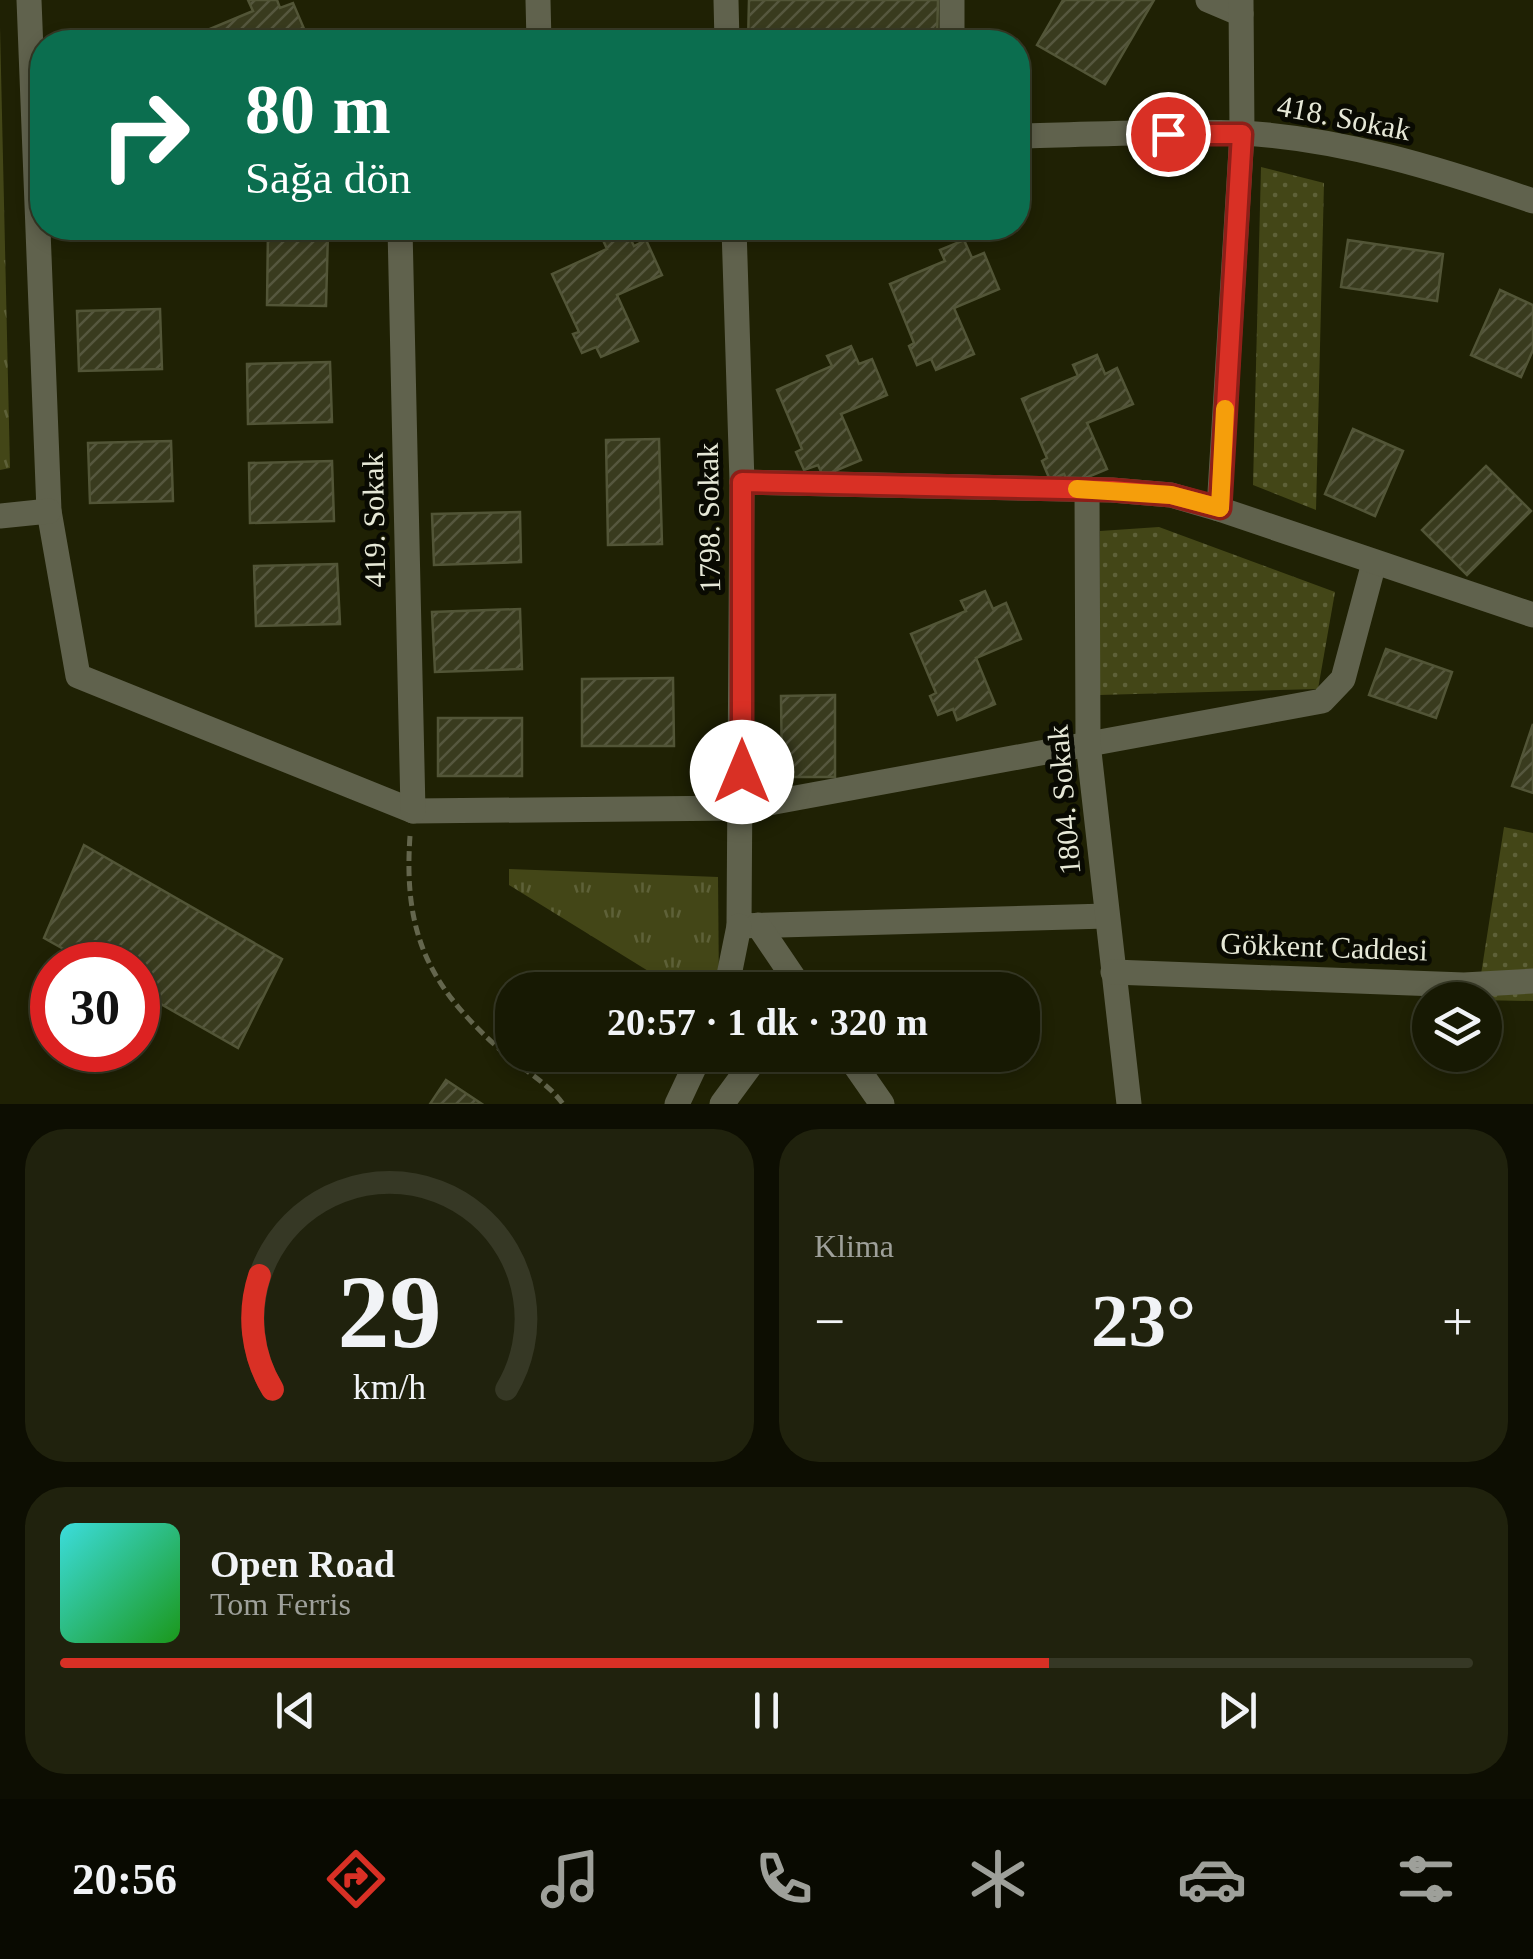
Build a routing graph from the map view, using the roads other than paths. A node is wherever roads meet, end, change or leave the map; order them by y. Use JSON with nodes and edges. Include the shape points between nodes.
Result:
{"nodes":[{"id":1,"x":28,"y":0,"type":"edge"},
{"id":2,"x":538,"y":0,"type":"edge"},
{"id":3,"x":726,"y":0,"type":"edge"},
{"id":4,"x":952,"y":0,"type":"edge"},
{"id":5,"x":1208,"y":0,"type":"edge"},
{"id":6,"x":1241,"y":7,"type":"edge"},
{"id":7,"x":30,"y":30,"type":"edge"},
{"id":8,"x":539,"y":30,"type":"edge"},
{"id":9,"x":727,"y":30,"type":"edge"},
{"id":10,"x":952,"y":30,"type":"edge"},
{"id":11,"x":1242,"y":134,"type":"junction"},
{"id":12,"x":1030,"y":136,"type":"edge"},
{"id":13,"x":1533,"y":201,"type":"edge"},
{"id":14,"x":41,"y":240,"type":"edge"},
{"id":15,"x":400,"y":240,"type":"edge"},
{"id":16,"x":734,"y":240,"type":"edge"},
{"id":17,"x":742,"y":482,"type":"junction"},
{"id":18,"x":1087,"y":489,"type":"junction"},
{"id":19,"x":1220,"y":508,"type":"junction"},
{"id":20,"x":48,"y":511,"type":"junction"},
{"id":21,"x":0,"y":516,"type":"edge"},
{"id":22,"x":1374,"y":563,"type":"junction"},
{"id":23,"x":1533,"y":616,"type":"edge"},
{"id":24,"x":1088,"y":743,"type":"junction"},
{"id":25,"x":742,"y":808,"type":"junction"},
{"id":26,"x":413,"y":811,"type":"junction"},
{"id":27,"x":1107,"y":916,"type":"junction"},
{"id":28,"x":748,"y":925,"type":"junction"},
{"id":29,"x":732,"y":972,"type":"edge"},
{"id":30,"x":787,"y":972,"type":"edge"},
{"id":31,"x":1113,"y":972,"type":"junction"},
{"id":32,"x":1533,"y":981,"type":"edge"},
{"id":33,"x":692,"y":1072,"type":"edge"},
{"id":34,"x":746,"y":1072,"type":"edge"},
{"id":35,"x":860,"y":1072,"type":"edge"},
{"id":36,"x":677,"y":1104,"type":"edge"},
{"id":37,"x":722,"y":1104,"type":"edge"},
{"id":38,"x":882,"y":1104,"type":"edge"},
{"id":39,"x":1129,"y":1104,"type":"edge"}],
"edges":[{"from":1,"to":7,"type":"street"},
{"from":2,"to":8,"type":"street"},
{"from":3,"to":9,"type":"street"},
{"from":4,"to":10,"type":"street"},
{"from":5,"to":6,"type":"street"},
{"from":6,"to":11,"type":"street"},
{"from":11,"to":12,"type":"street","name":"418. Sokak"},
{"from":11,"to":13,"type":"street","name":"418. Sokak","via":[[1370,153]]},
{"from":11,"to":19,"type":"street"},
{"from":14,"to":20,"type":"street"},
{"from":15,"to":26,"type":"street","name":"419. Sokak"},
{"from":16,"to":17,"type":"street","name":"1798. Sokak"},
{"from":17,"to":18,"type":"street"},
{"from":17,"to":25,"type":"street","name":"1798. Sokak"},
{"from":18,"to":19,"type":"street","via":[[1171,495]]},
{"from":18,"to":24,"type":"street","name":"1804. Sokak"},
{"from":19,"to":22,"type":"street"},
{"from":20,"to":21,"type":"street"},
{"from":20,"to":26,"type":"street","via":[[78,676]]},
{"from":22,"to":23,"type":"street"},
{"from":22,"to":24,"type":"street","via":[[1343,679],[1322,701]]},
{"from":24,"to":25,"type":"street"},
{"from":24,"to":27,"type":"street","name":"1804. Sokak"},
{"from":25,"to":26,"type":"street"},
{"from":25,"to":28,"type":"street","name":"1798. Sokak"},
{"from":27,"to":28,"type":"street"},
{"from":27,"to":31,"type":"street","name":"1804. Sokak"},
{"from":28,"to":29,"type":"street","name":"1798. Sokak"},
{"from":28,"to":30,"type":"street"},
{"from":31,"to":32,"type":"street","name":"Gökkent Caddesi","via":[[1464,985]]},
{"from":31,"to":39,"type":"street","name":"1804. Sokak"},
{"from":33,"to":36,"type":"street"},
{"from":34,"to":37,"type":"street"},
{"from":35,"to":38,"type":"street"}]}
